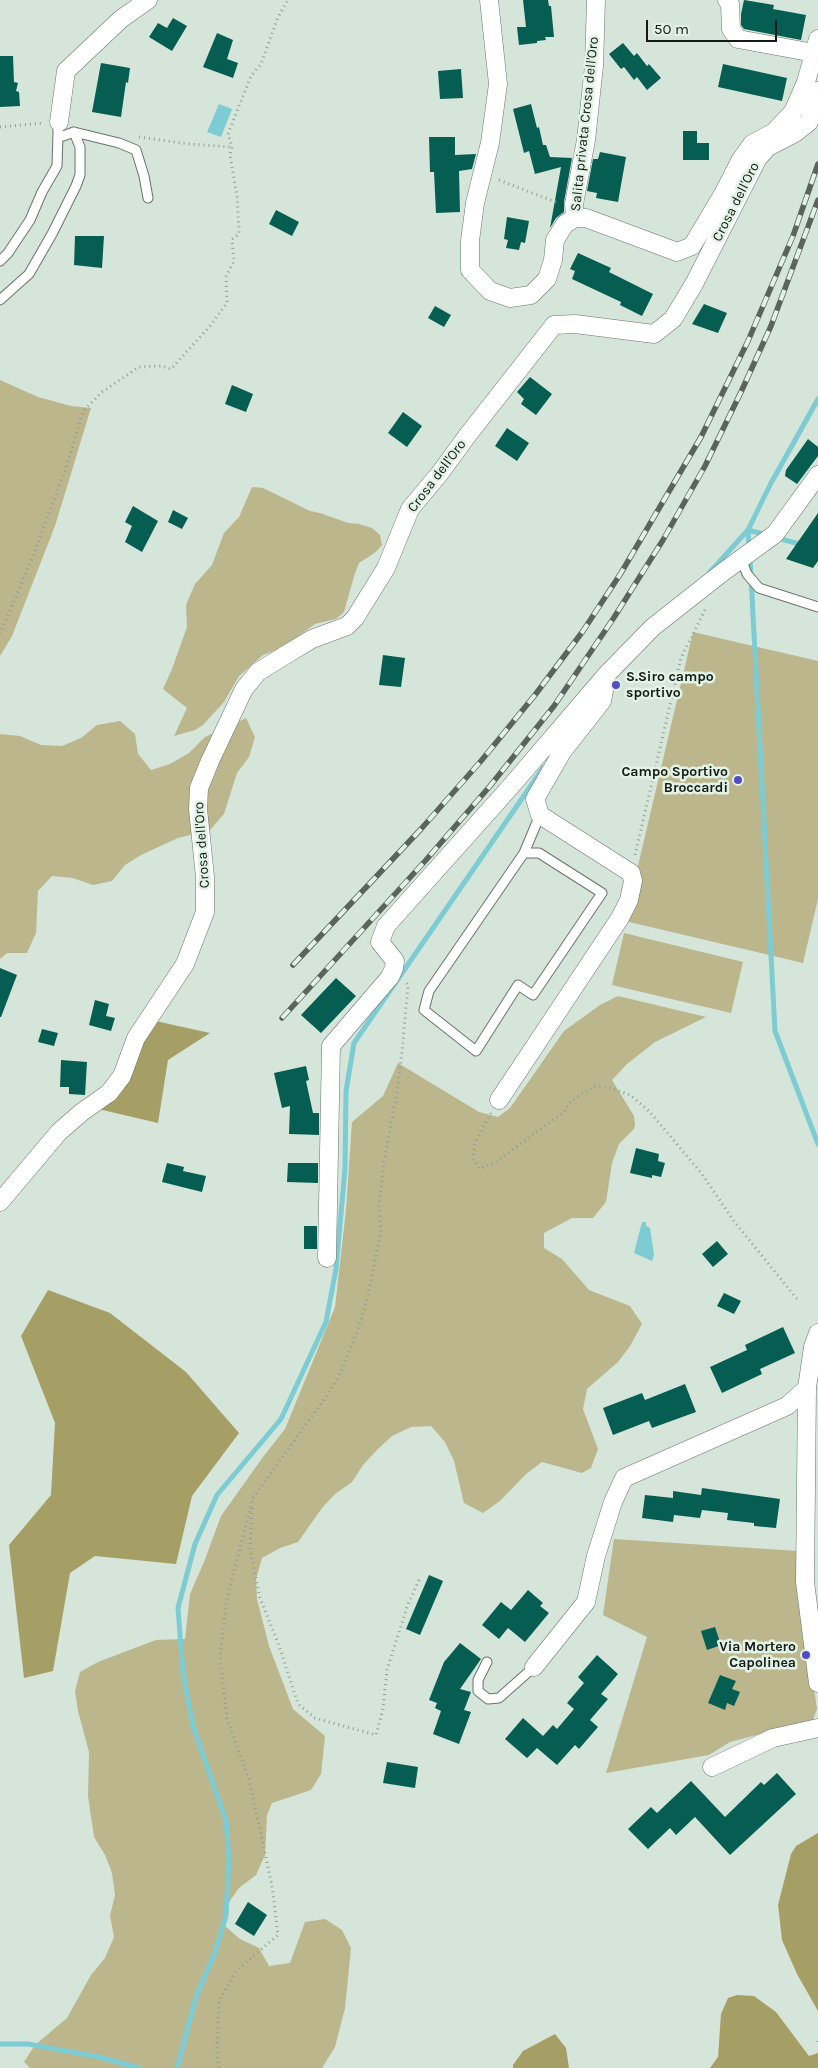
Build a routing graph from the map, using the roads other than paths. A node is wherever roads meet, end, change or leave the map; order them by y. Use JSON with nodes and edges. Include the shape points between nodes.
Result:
{"nodes":[{"id":1,"x":148,"y":0,"type":"edge"},
{"id":2,"x":489,"y":0,"type":"edge"},
{"id":3,"x":596,"y":0,"type":"edge"},
{"id":4,"x":727,"y":0,"type":"edge"},
{"id":5,"x":816,"y":46,"type":"edge"},
{"id":6,"x":818,"y":91,"type":"edge"},
{"id":7,"x":59,"y":128,"type":"junction"},
{"id":8,"x":74,"y":132,"type":"junction"},
{"id":9,"x":148,"y":198,"type":"dead end"},
{"id":10,"x":575,"y":214,"type":"junction"},
{"id":11,"x":0,"y":261,"type":"edge"},
{"id":12,"x":0,"y":300,"type":"edge"},
{"id":13,"x":818,"y":475,"type":"edge"},
{"id":14,"x":742,"y":558,"type":"junction"},
{"id":15,"x":818,"y":607,"type":"edge"},
{"id":16,"x":607,"y":674,"type":"junction"},
{"id":17,"x":540,"y":815,"type":"junction"},
{"id":18,"x":524,"y":853,"type":"junction"},
{"id":19,"x":499,"y":1100,"type":"road end"},
{"id":20,"x":0,"y":1202,"type":"edge"},
{"id":21,"x":327,"y":1258,"type":"dead end"},
{"id":22,"x":818,"y":1332,"type":"edge"},
{"id":23,"x":806,"y":1388,"type":"junction"},
{"id":24,"x":487,"y":1662,"type":"dead end"},
{"id":25,"x":534,"y":1667,"type":"joint"},
{"id":26,"x":818,"y":1683,"type":"edge"},
{"id":27,"x":818,"y":1728,"type":"edge"},
{"id":28,"x":712,"y":1767,"type":"dead end"}],
"edges":[{"from":1,"to":7,"type":"street","via":[[121,19],[66,71]]},
{"from":2,"to":10,"type":"street","name":"Salita privata Crosa dell'Oro","via":[[498,84],[490,143],[475,203],[470,270],[490,290],[510,298],[531,295],[546,279],[553,260],[555,240]]},
{"from":3,"to":10,"type":"street","name":"Salita privata Crosa dell'Oro","via":[[594,66]]},
{"from":4,"to":5,"type":"street","via":[[731,30],[738,38]]},
{"from":5,"to":10,"type":"street","name":"Salita privata Crosa dell'Oro","via":[[793,112],[774,132],[752,144],[692,246],[677,252]]},
{"from":6,"to":20,"type":"street","name":"Crosa dell'Oro","via":[[809,122],[768,147],[758,158],[673,319],[654,334],[575,324],[554,325],[410,509],[386,568],[356,618],[347,626],[312,639],[280,658],[258,672],[244,689],[199,788],[205,912],[185,964],[136,1038],[122,1076],[109,1093],[59,1132]]},
{"from":7,"to":8,"type":"lane","via":[[63,136]]},
{"from":7,"to":11,"type":"lane","via":[[57,166],[30,220]]},
{"from":8,"to":9,"type":"lane","via":[[136,150]]},
{"from":8,"to":12,"type":"lane","via":[[80,147],[80,175],[76,186],[29,274]]},
{"from":13,"to":14,"type":"street","via":[[775,534]]},
{"from":14,"to":15,"type":"lane","via":[[748,574],[759,588]]},
{"from":14,"to":16,"type":"street","via":[[653,627]]},
{"from":16,"to":17,"type":"street","via":[[602,700],[562,752],[535,799]]},
{"from":16,"to":21,"type":"street","via":[[386,926],[380,942],[395,961],[390,977],[331,1046]]},
{"from":17,"to":18,"type":"lane"},
{"from":17,"to":19,"type":"street","via":[[631,873],[633,881],[620,918]]},
{"from":18,"to":18,"type":"lane","via":[[429,991],[424,1010],[476,1051],[518,985],[533,996],[602,893],[539,853]]},
{"from":22,"to":23,"type":"street"},
{"from":23,"to":25,"type":"street","via":[[787,1406],[624,1478],[604,1529],[586,1602]]},
{"from":23,"to":26,"type":"street","via":[[805,1582]]},
{"from":24,"to":25,"type":"lane","via":[[478,1680],[478,1691],[488,1699],[500,1698]]},
{"from":27,"to":28,"type":"street","via":[[773,1738]]}]}
